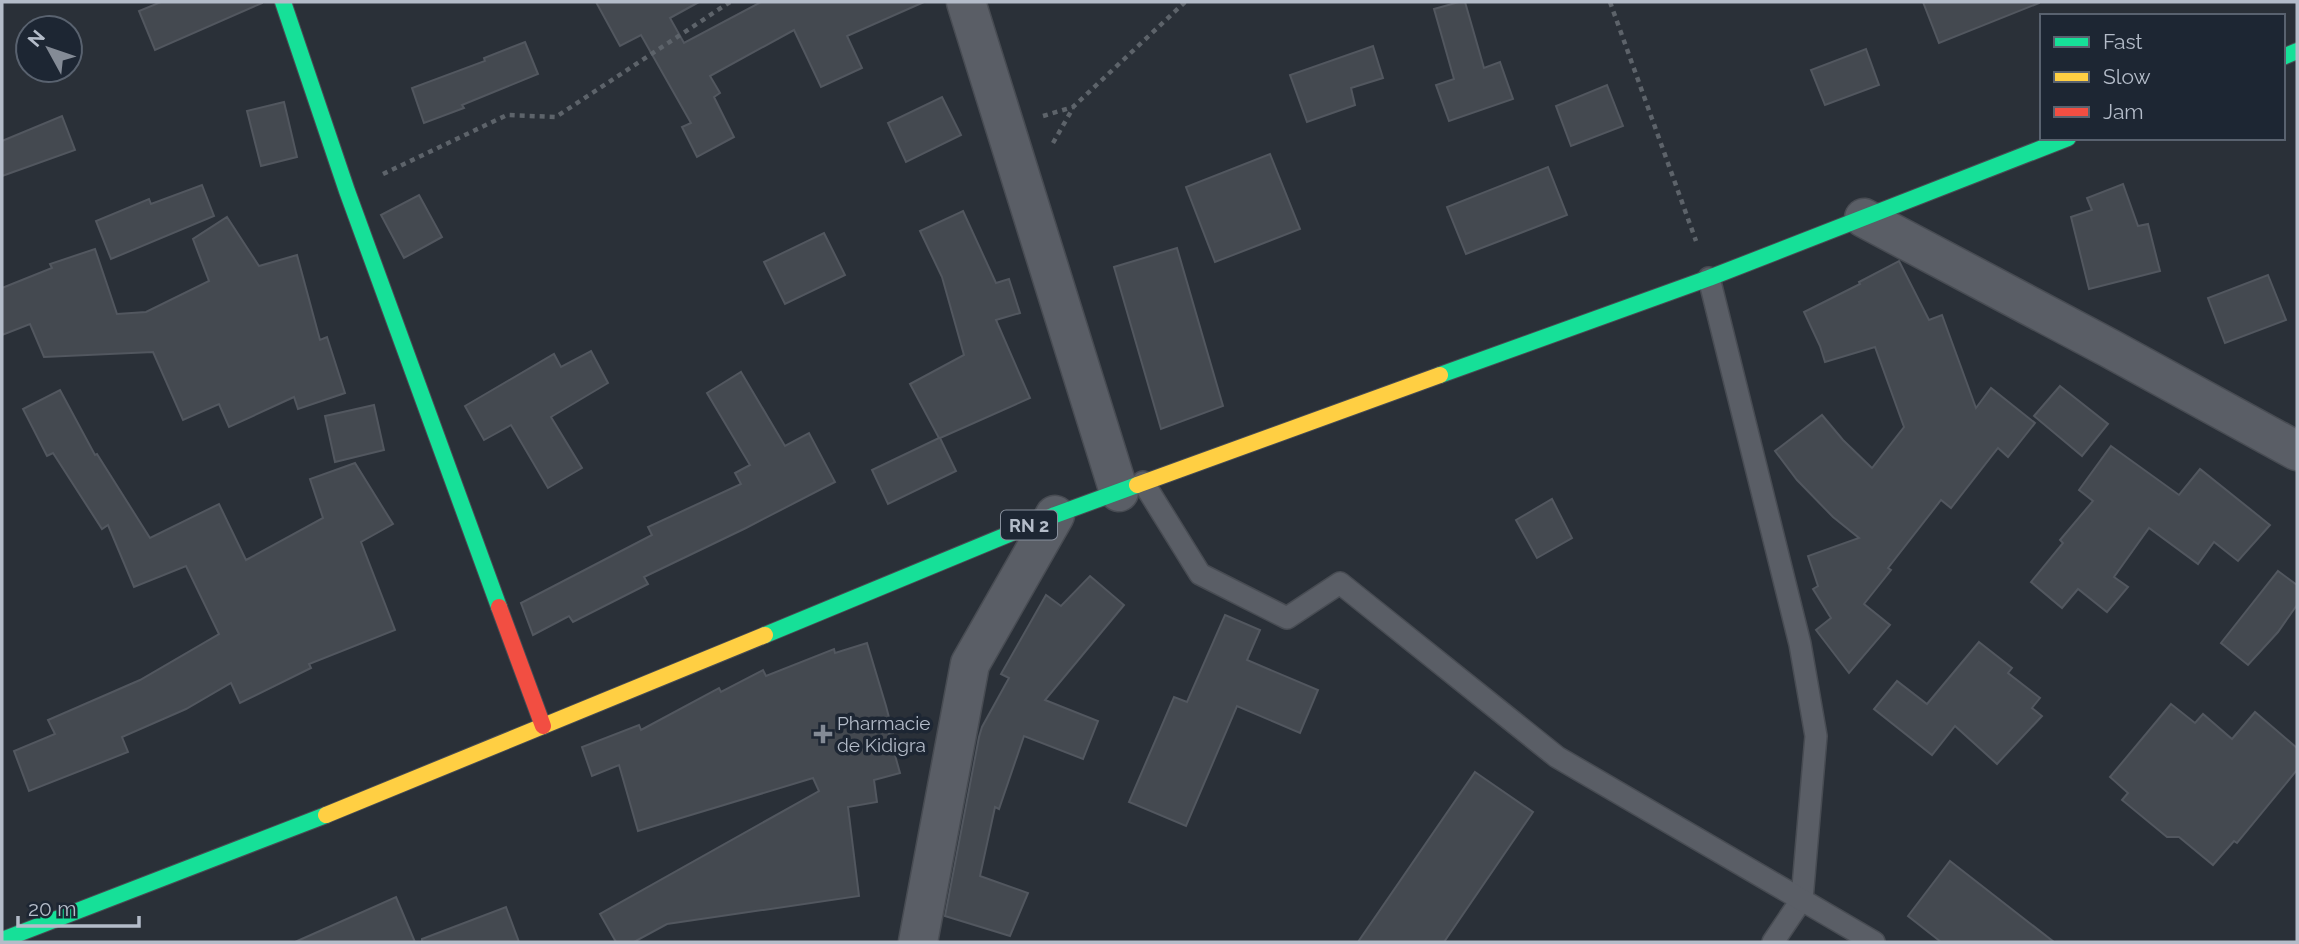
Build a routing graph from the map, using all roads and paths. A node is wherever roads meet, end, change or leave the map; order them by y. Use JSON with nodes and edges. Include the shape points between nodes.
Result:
{"nodes":[{"id":1,"x":283,"y":2,"type":"edge"},
{"id":2,"x":730,"y":2,"type":"edge"},
{"id":3,"x":966,"y":2,"type":"edge"},
{"id":4,"x":1185,"y":2,"type":"edge"},
{"id":5,"x":1610,"y":2,"type":"edge"},
{"id":6,"x":1005,"y":126,"type":"junction"},
{"id":7,"x":2063,"y":140,"type":"edge"},
{"id":8,"x":347,"y":191,"type":"junction"},
{"id":9,"x":1864,"y":218,"type":"junction"},
{"id":10,"x":1709,"y":278,"type":"junction"},
{"id":11,"x":2297,"y":451,"type":"edge"},
{"id":12,"x":1131,"y":487,"type":"junction"},
{"id":13,"x":1055,"y":515,"type":"junction"},
{"id":14,"x":543,"y":726,"type":"junction"},
{"id":15,"x":1802,"y":899,"type":"junction"},
{"id":16,"x":2,"y":940,"type":"edge"},
{"id":17,"x":918,"y":942,"type":"edge"},
{"id":18,"x":1773,"y":942,"type":"edge"},
{"id":19,"x":1874,"y":942,"type":"edge"}],
"edges":[{"from":1,"to":8,"type":"main road"},
{"from":2,"to":8,"type":"path","via":[[556,117],[507,115]]},
{"from":3,"to":6,"type":"street"},
{"from":4,"to":6,"type":"path","via":[[1073,107]]},
{"from":5,"to":10,"type":"path"},
{"from":6,"to":12,"type":"street"},
{"from":7,"to":9,"type":"main road","number":"RN 2"},
{"from":8,"to":14,"type":"main road"},
{"from":9,"to":10,"type":"main road","number":"RN 2"},
{"from":9,"to":11,"type":"street"},
{"from":10,"to":12,"type":"main road","number":"RN 2"},
{"from":10,"to":15,"type":"lane","via":[[1800,645],[1816,736]]},
{"from":12,"to":13,"type":"main road","number":"RN 2"},
{"from":12,"to":15,"type":"lane","via":[[1200,574],[1287,618],[1340,583],[1557,757]]},
{"from":13,"to":14,"type":"main road","number":"RN 2"},
{"from":13,"to":17,"type":"street","via":[[970,664]]},
{"from":14,"to":16,"type":"main road","number":"RN 2","via":[[315,820]]},
{"from":15,"to":18,"type":"lane"},
{"from":15,"to":19,"type":"lane"}]}
